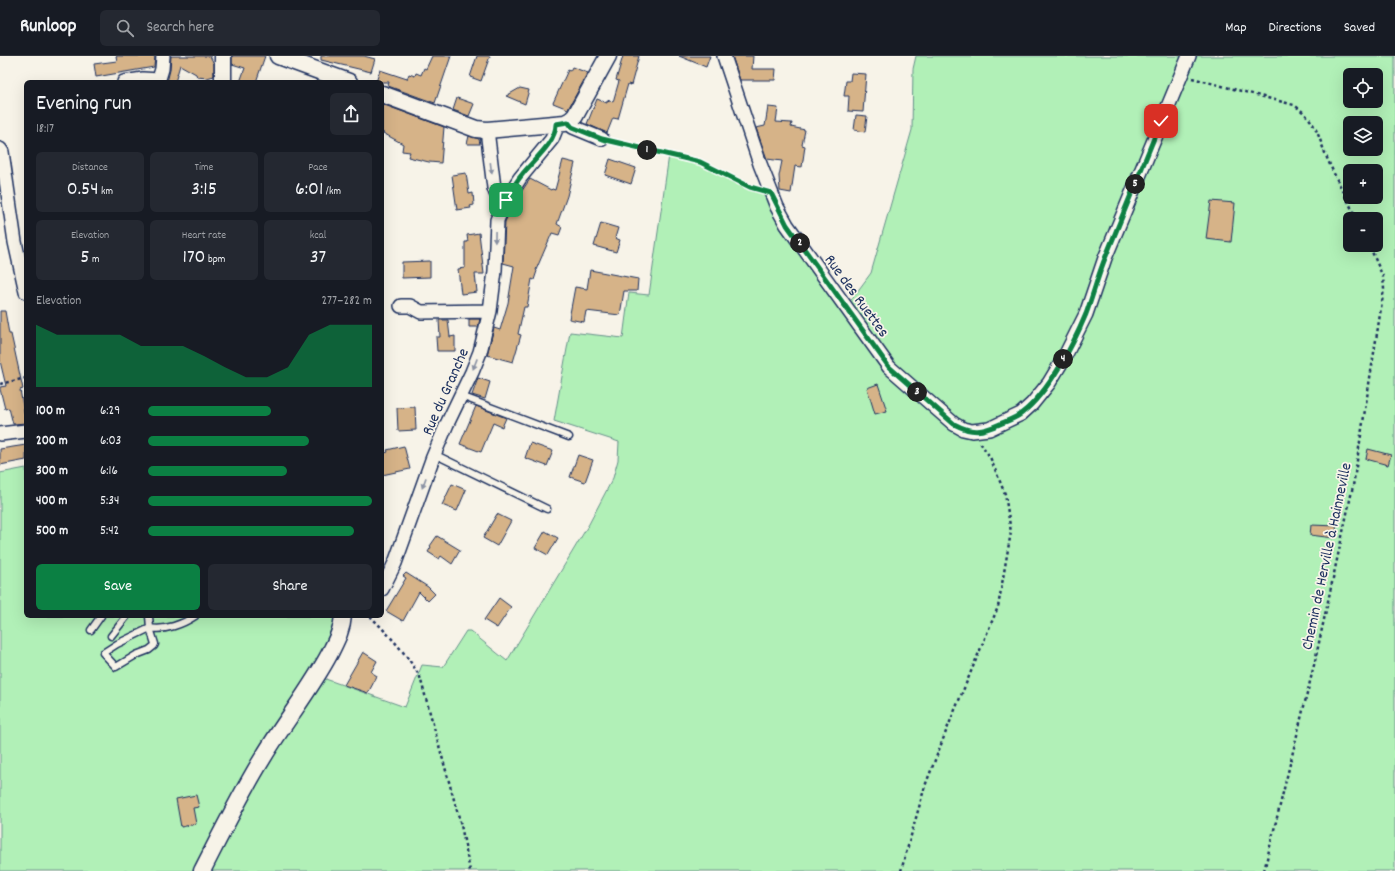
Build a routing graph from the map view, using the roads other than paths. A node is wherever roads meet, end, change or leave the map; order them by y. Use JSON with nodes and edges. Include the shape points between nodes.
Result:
{"nodes":[{"id":1,"x":163,"y":56,"type":"edge"},
{"id":2,"x":223,"y":56,"type":"edge"},
{"id":3,"x":278,"y":56,"type":"edge"},
{"id":4,"x":608,"y":56,"type":"edge"},
{"id":5,"x":724,"y":56,"type":"edge"},
{"id":6,"x":1189,"y":56,"type":"edge"},
{"id":7,"x":137,"y":80,"type":"edge"},
{"id":8,"x":151,"y":80,"type":"edge"},
{"id":9,"x":159,"y":80,"type":"edge"},
{"id":10,"x":223,"y":80,"type":"edge"},
{"id":11,"x":344,"y":80,"type":"edge"},
{"id":12,"x":384,"y":95,"type":"edge"},
{"id":13,"x":562,"y":123,"type":"junction"},
{"id":14,"x":488,"y":130,"type":"junction"},
{"id":15,"x":602,"y":139,"type":"road end"},
{"id":16,"x":0,"y":149,"type":"edge"},
{"id":17,"x":506,"y":200,"type":"junction"},
{"id":18,"x":24,"y":283,"type":"edge"},
{"id":19,"x":401,"y":306,"type":"dead end"},
{"id":20,"x":490,"y":311,"type":"junction"},
{"id":21,"x":461,"y":396,"type":"junction"},
{"id":22,"x":24,"y":431,"type":"edge"},
{"id":23,"x":0,"y":434,"type":"edge"},
{"id":24,"x":570,"y":437,"type":"dead end"},
{"id":25,"x":434,"y":454,"type":"junction"},
{"id":26,"x":547,"y":509,"type":"dead end"},
{"id":27,"x":384,"y":585,"type":"edge"},
{"id":28,"x":100,"y":618,"type":"edge"},
{"id":29,"x":125,"y":618,"type":"edge"},
{"id":30,"x":149,"y":618,"type":"edge"},
{"id":31,"x":191,"y":618,"type":"edge"},
{"id":32,"x":343,"y":618,"type":"edge"},
{"id":33,"x":150,"y":628,"type":"junction"},
{"id":34,"x":91,"y":630,"type":"dead end"},
{"id":35,"x":110,"y":636,"type":"dead end"},
{"id":36,"x":202,"y":871,"type":"edge"}],
"edges":[{"from":1,"to":9,"type":"street"},
{"from":2,"to":10,"type":"street"},
{"from":3,"to":11,"type":"street"},
{"from":4,"to":13,"type":"street","via":[[576,116]]},
{"from":5,"to":6,"type":"street","name":"Rue des Ruettes","via":[[760,164],[787,225],[889,367],[954,424],[972,431],[988,429],[1021,414],[1049,383],[1064,358],[1086,314],[1105,258]]},
{"from":7,"to":8,"type":"street"},
{"from":12,"to":14,"type":"street","via":[[476,129]]},
{"from":13,"to":14,"type":"street"},
{"from":13,"to":15,"type":"street"},
{"from":13,"to":17,"type":"street","name":"Rue du Granche"},
{"from":14,"to":17,"type":"street","one_way":true,"via":[[494,188],[496,193]]},
{"from":16,"to":18,"type":"street"},
{"from":17,"to":20,"type":"street","name":"Rue du Granche","one_way":true,"via":[[496,224]]},
{"from":19,"to":20,"type":"street","via":[[410,306],[421,312]]},
{"from":20,"to":21,"type":"street","name":"Rue du Granche","one_way":true,"via":[[480,352]]},
{"from":21,"to":24,"type":"lane"},
{"from":21,"to":25,"type":"street","name":"Rue du Granche"},
{"from":22,"to":23,"type":"street"},
{"from":25,"to":26,"type":"lane"},
{"from":25,"to":27,"type":"street","name":"Rue du Granche","one_way":true,"via":[[397,557]]},
{"from":28,"to":34,"type":"lane"},
{"from":29,"to":35,"type":"lane"},
{"from":30,"to":33,"type":"lane"},
{"from":31,"to":33,"type":"lane","via":[[166,628]]},
{"from":32,"to":36,"type":"street","via":[[339,634],[325,662],[264,755]]},
{"from":33,"to":33,"type":"lane","via":[[117,644],[103,653],[116,667],[149,650],[155,644]]}]}
